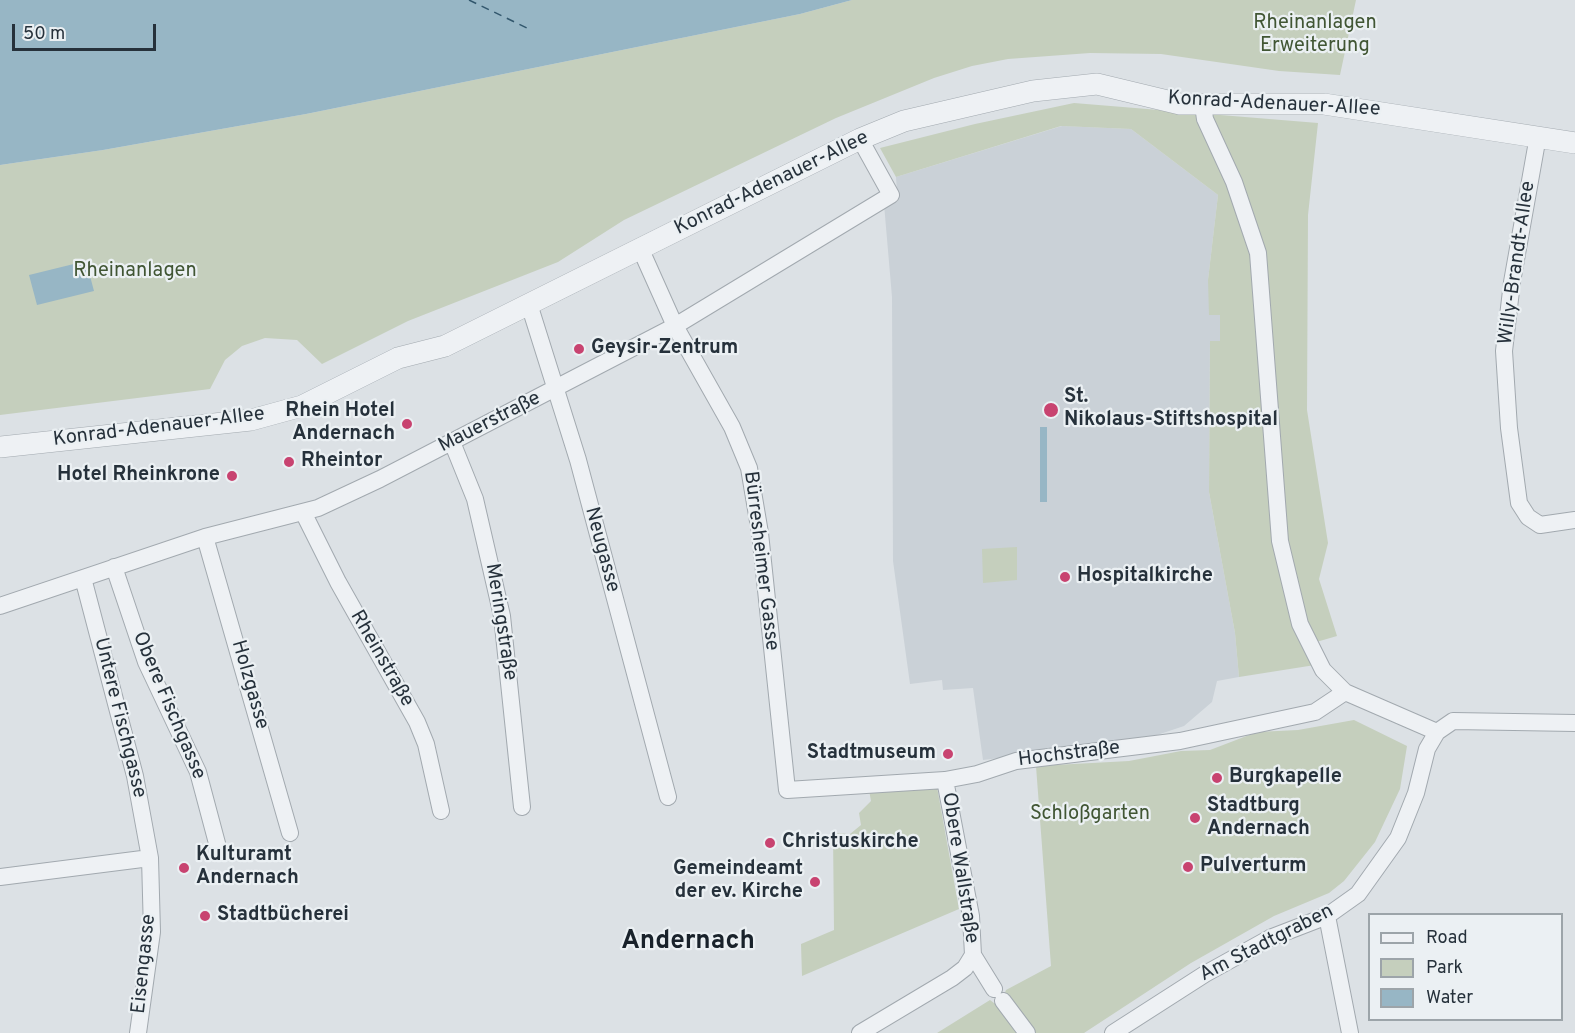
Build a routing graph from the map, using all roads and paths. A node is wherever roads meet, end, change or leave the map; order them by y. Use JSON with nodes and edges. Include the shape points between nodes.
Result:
{"nodes":[{"id":1,"x":1203,"y":105,"type":"junction"},
{"id":2,"x":1538,"y":136,"type":"junction"},
{"id":3,"x":860,"y":139,"type":"junction"},
{"id":4,"x":1575,"y":143,"type":"edge"},
{"id":5,"x":641,"y":250,"type":"junction"},
{"id":6,"x":529,"y":304,"type":"junction"},
{"id":7,"x":675,"y":326,"type":"junction"},
{"id":8,"x":554,"y":390,"type":"junction"},
{"id":9,"x":452,"y":442,"type":"junction"},
{"id":10,"x":0,"y":447,"type":"edge"},
{"id":11,"x":304,"y":513,"type":"junction"},
{"id":12,"x":1575,"y":520,"type":"edge"},
{"id":13,"x":205,"y":537,"type":"junction"},
{"id":14,"x":114,"y":567,"type":"junction"},
{"id":15,"x":83,"y":578,"type":"junction"},
{"id":16,"x":0,"y":606,"type":"edge"},
{"id":17,"x":1345,"y":692,"type":"junction"},
{"id":18,"x":1575,"y":723,"type":"edge"},
{"id":19,"x":1437,"y":732,"type":"junction"},
{"id":20,"x":945,"y":780,"type":"junction"},
{"id":21,"x":787,"y":790,"type":"joint"},
{"id":22,"x":668,"y":797,"type":"dead end"},
{"id":23,"x":522,"y":807,"type":"dead end"},
{"id":24,"x":441,"y":811,"type":"dead end"},
{"id":25,"x":290,"y":833,"type":"dead end"},
{"id":26,"x":218,"y":847,"type":"dead end"},
{"id":27,"x":150,"y":858,"type":"junction"},
{"id":28,"x":0,"y":877,"type":"edge"},
{"id":29,"x":1327,"y":916,"type":"junction"},
{"id":30,"x":973,"y":955,"type":"junction"},
{"id":31,"x":864,"y":1031,"type":"edge"},
{"id":32,"x":138,"y":1033,"type":"edge"},
{"id":33,"x":1027,"y":1033,"type":"edge"},
{"id":34,"x":1113,"y":1033,"type":"edge"},
{"id":35,"x":1350,"y":1033,"type":"edge"}],
"edges":[{"from":1,"to":2,"type":"street","name":"Konrad-Adenauer-Allee","via":[[1324,104]]},
{"from":1,"to":3,"type":"street","name":"Konrad-Adenauer-Allee","via":[[1180,104],[1097,84],[1058,87],[943,110]]},
{"from":1,"to":17,"type":"street","via":[[1205,119],[1234,182],[1258,253],[1280,541],[1300,624],[1323,670]]},
{"from":2,"to":4,"type":"street","name":"Konrad-Adenauer-Allee"},
{"from":2,"to":12,"type":"street","name":"Willy-Brandt-Allee","via":[[1504,351],[1509,428],[1519,503],[1528,517],[1540,525]]},
{"from":3,"to":5,"type":"street","name":"Konrad-Adenauer-Allee"},
{"from":3,"to":7,"type":"street","name":"Mauerstraße","via":[[891,195]]},
{"from":5,"to":6,"type":"street","name":"Konrad-Adenauer-Allee"},
{"from":5,"to":7,"type":"street","name":"Bürresheimer Gasse"},
{"from":6,"to":8,"type":"street","name":"Neugasse"},
{"from":6,"to":10,"type":"street","name":"Konrad-Adenauer-Allee","via":[[445,346],[398,358],[328,395],[276,414]]},
{"from":7,"to":8,"type":"street","name":"Mauerstraße"},
{"from":7,"to":21,"type":"street","name":"Bürresheimer Gasse","via":[[732,427],[753,484]]},
{"from":8,"to":9,"type":"street","name":"Mauerstraße"},
{"from":8,"to":22,"type":"street","name":"Neugasse","via":[[578,460]]},
{"from":9,"to":11,"type":"street","name":"Mauerstraße"},
{"from":9,"to":23,"type":"street","name":"Meringstraße","via":[[475,499],[502,616]]},
{"from":11,"to":13,"type":"street","name":"Mauerstraße"},
{"from":11,"to":24,"type":"street","name":"Rheinstraße","via":[[417,722]]},
{"from":13,"to":14,"type":"street","name":"Mauerstraße"},
{"from":13,"to":25,"type":"street","name":"Holzgasse"},
{"from":14,"to":15,"type":"street","name":"Mauerstraße"},
{"from":14,"to":26,"type":"street","name":"Obere Fischgasse","via":[[146,662],[198,772]]},
{"from":15,"to":16,"type":"street","name":"Mauerstraße"},
{"from":15,"to":27,"type":"street","name":"Untere Fischgasse","via":[[135,776]]},
{"from":17,"to":19,"type":"street"},
{"from":17,"to":20,"type":"street","name":"Hochstraße","via":[[1315,712],[1180,741],[1016,761]]},
{"from":18,"to":19,"type":"street","via":[[1453,721]]},
{"from":19,"to":29,"type":"street","name":"Am Stadtgraben","via":[[1427,749],[1416,793],[1398,838],[1358,894]]},
{"from":20,"to":21,"type":"street","name":"Hochstraße"},
{"from":20,"to":30,"type":"street","name":"Obere Wallstraße","via":[[971,916]]},
{"from":27,"to":28,"type":"street"},
{"from":27,"to":32,"type":"street","name":"Eisengasse","via":[[152,932]]},
{"from":29,"to":34,"type":"street","name":"Am Stadtgraben","via":[[1270,938]]},
{"from":29,"to":35,"type":"street"},
{"from":30,"to":31,"type":"street","name":"Obere Wallstraße","via":[[952,978]]},
{"from":30,"to":33,"type":"street","name":"Obere Wallstraße"}]}
